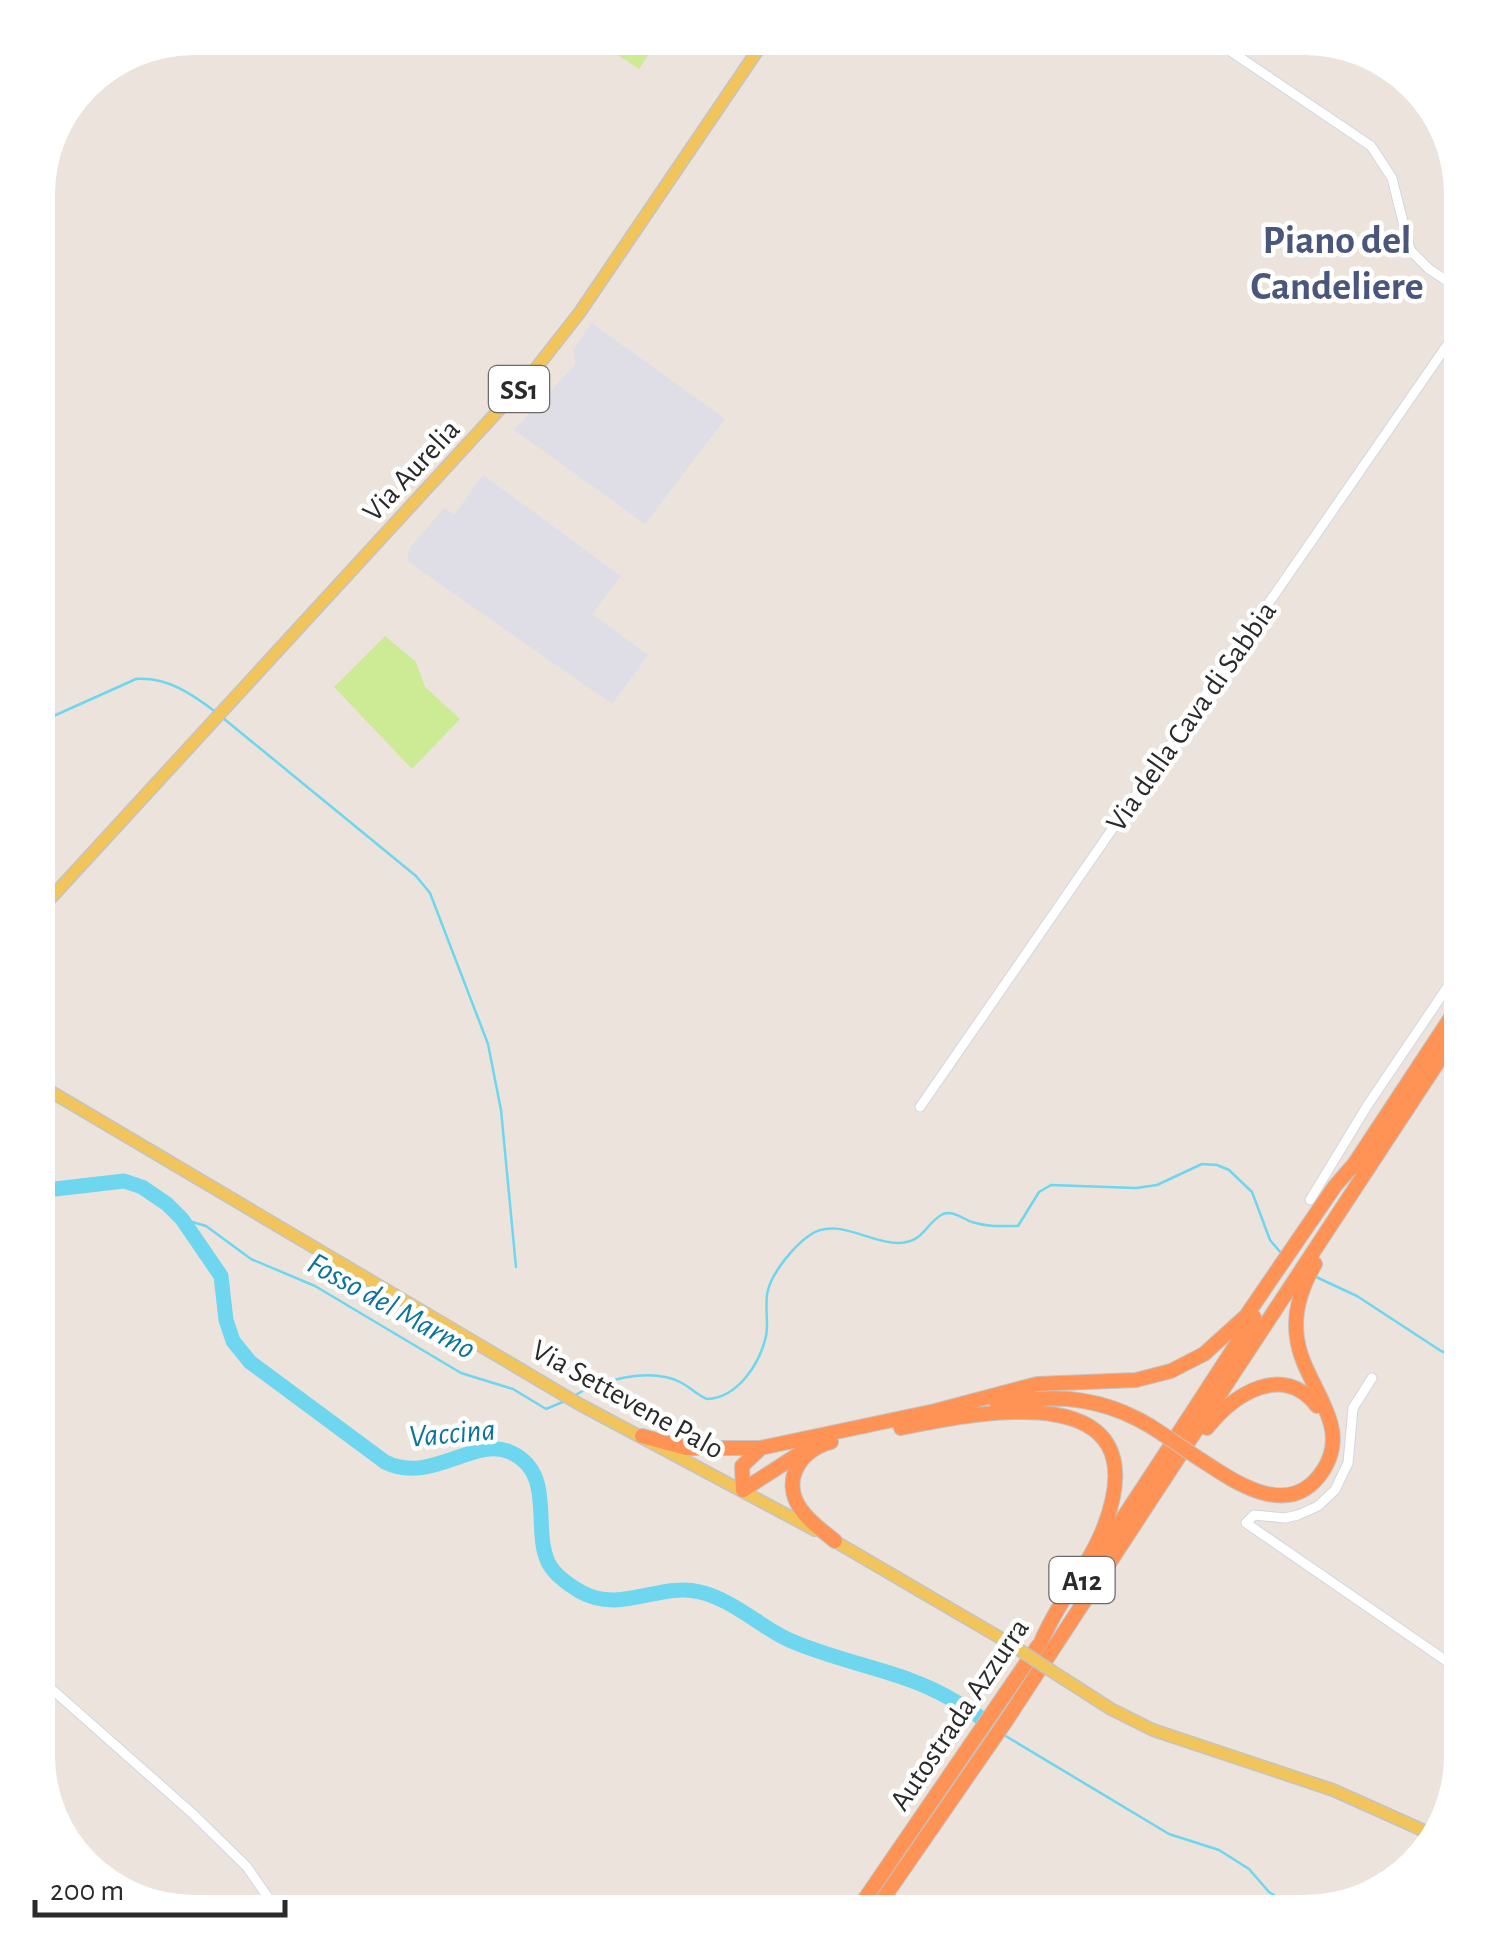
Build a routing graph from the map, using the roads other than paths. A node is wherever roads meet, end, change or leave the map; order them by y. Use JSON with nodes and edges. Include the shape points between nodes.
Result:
{"nodes":[{"id":1,"x":754,"y":55,"type":"edge"},
{"id":2,"x":1236,"y":55,"type":"edge"},
{"id":3,"x":1444,"y":278,"type":"edge"},
{"id":4,"x":1444,"y":352,"type":"edge"},
{"id":5,"x":55,"y":893,"type":"edge"},
{"id":6,"x":1444,"y":993,"type":"edge"},
{"id":7,"x":1444,"y":1031,"type":"edge"},
{"id":8,"x":1444,"y":1052,"type":"edge"},
{"id":9,"x":55,"y":1094,"type":"edge"},
{"id":10,"x":920,"y":1107,"type":"dead end"},
{"id":11,"x":1360,"y":1167,"type":"junction"},
{"id":12,"x":1310,"y":1200,"type":"dead end"},
{"id":13,"x":1297,"y":1265,"type":"junction"},
{"id":14,"x":1372,"y":1378,"type":"dead end"},
{"id":15,"x":988,"y":1398,"type":"junction"},
{"id":16,"x":972,"y":1413,"type":"junction"},
{"id":17,"x":642,"y":1436,"type":"junction"},
{"id":18,"x":815,"y":1446,"type":"junction"},
{"id":19,"x":1184,"y":1446,"type":"junction"},
{"id":20,"x":760,"y":1448,"type":"junction"},
{"id":21,"x":743,"y":1490,"type":"junction"},
{"id":22,"x":835,"y":1541,"type":"junction"},
{"id":23,"x":1041,"y":1642,"type":"junction"},
{"id":24,"x":1444,"y":1659,"type":"edge"},
{"id":25,"x":55,"y":1692,"type":"edge"},
{"id":26,"x":1000,"y":1718,"type":"junction"},
{"id":27,"x":986,"y":1739,"type":"junction"},
{"id":28,"x":1423,"y":1830,"type":"edge"},
{"id":29,"x":266,"y":1895,"type":"edge"},
{"id":30,"x":869,"y":1895,"type":"edge"},
{"id":31,"x":885,"y":1895,"type":"edge"}],
"edges":[{"from":1,"to":5,"type":"main road","name":"Via Aurelia","number":"SS1","via":[[547,356]]},
{"from":2,"to":3,"type":"street","via":[[1375,150],[1392,178],[1410,250]]},
{"from":4,"to":10,"type":"street","name":"Via della Cava di Sabbia"},
{"from":6,"to":12,"type":"street"},
{"from":7,"to":11,"type":"highway"},
{"from":8,"to":11,"type":"highway"},
{"from":9,"to":17,"type":"main road","name":"Via Settevene Palo"},
{"from":11,"to":13,"type":"highway","via":[[1335,1186]]},
{"from":11,"to":13,"type":"highway","via":[[1356,1197]]},
{"from":13,"to":15,"type":"highway","via":[[1235,1328],[1176,1369],[1136,1380],[1037,1384]]},
{"from":13,"to":19,"type":"highway","name":"Autostrada Azzurra","number":"A12"},
{"from":13,"to":19,"type":"highway","via":[[1296,1336],[1332,1426],[1324,1468],[1303,1488],[1272,1496],[1244,1487]]},
{"from":14,"to":24,"type":"street","via":[[1353,1408],[1348,1463],[1335,1490],[1303,1514],[1254,1515],[1246,1523]]},
{"from":15,"to":19,"type":"highway","via":[[1092,1397],[1127,1409]]},
{"from":15,"to":20,"type":"highway"},
{"from":16,"to":18,"type":"highway"},
{"from":16,"to":19,"type":"highway","via":[[1037,1398],[1078,1399],[1119,1410]]},
{"from":16,"to":23,"type":"highway","via":[[1068,1416],[1094,1430],[1110,1452],[1108,1515]]},
{"from":17,"to":20,"type":"highway","via":[[686,1448]]},
{"from":17,"to":21,"type":"main road","name":"Via Settevene Palo"},
{"from":18,"to":21,"type":"highway"},
{"from":18,"to":22,"type":"highway","via":[[797,1465],[792,1489],[804,1513]]},
{"from":19,"to":19,"type":"highway","via":[[1229,1404],[1265,1385],[1284,1385],[1315,1402],[1328,1443],[1310,1479],[1272,1491]]},
{"from":19,"to":23,"type":"highway","name":"Autostrada Azzurra","number":"A12"},
{"from":19,"to":26,"type":"highway","name":"Autostrada Azzurra","number":"A12","via":[[1107,1575]]},
{"from":20,"to":21,"type":"highway","via":[[742,1466]]},
{"from":21,"to":22,"type":"main road","name":"Via Settevene Palo"},
{"from":22,"to":28,"type":"main road","name":"Via Settevene Palo","bridge":true,"via":[[1153,1730],[1348,1796]]},
{"from":23,"to":26,"type":"highway","name":"Autostrada Azzurra","number":"A12"},
{"from":25,"to":29,"type":"street","via":[[194,1814]]},
{"from":26,"to":27,"type":"highway","name":"Autostrada Azzurra","number":"A12"},
{"from":27,"to":30,"type":"highway","name":"Autostrada Azzurra","number":"A12"},
{"from":27,"to":31,"type":"highway","name":"Autostrada Azzurra","number":"A12"}]}
